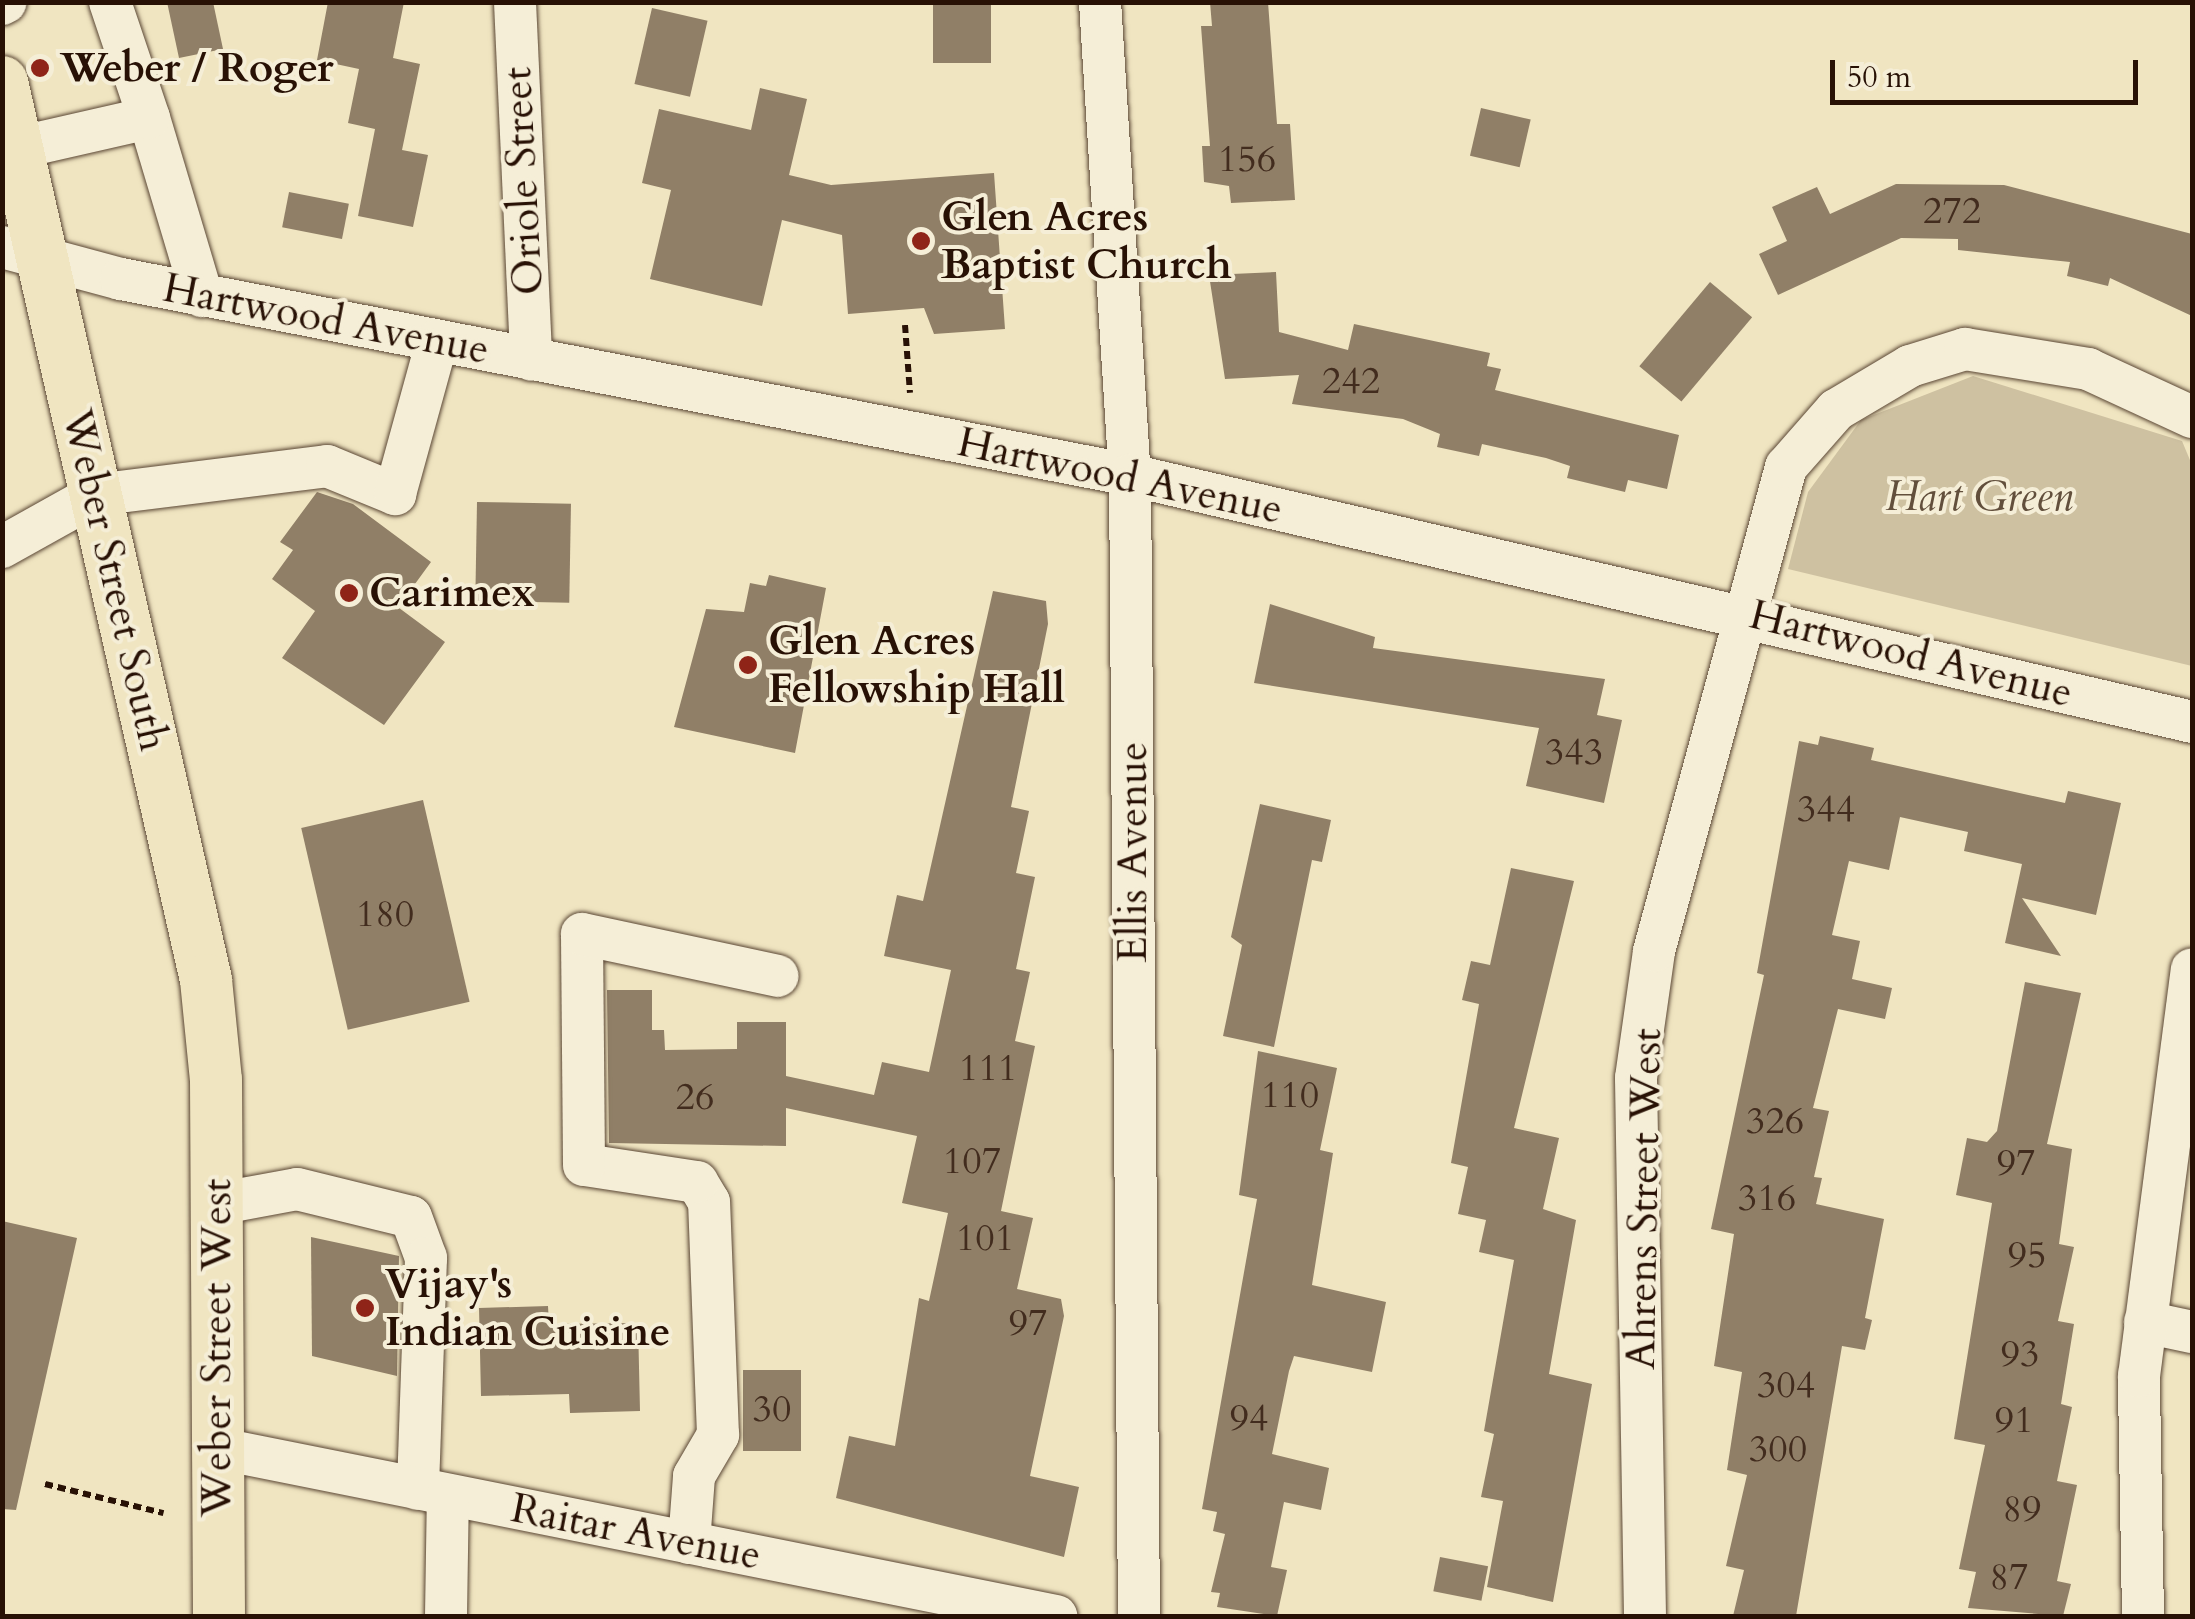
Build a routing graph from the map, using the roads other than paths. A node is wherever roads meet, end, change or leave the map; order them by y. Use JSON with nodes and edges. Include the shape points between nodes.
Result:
{"nodes":[{"id":1,"x":110,"y":2,"type":"edge"},
{"id":2,"x":515,"y":2,"type":"edge"},
{"id":3,"x":1100,"y":2,"type":"edge"},
{"id":4,"x":2,"y":82,"type":"edge"},
{"id":5,"x":149,"y":118,"type":"junction"},
{"id":6,"x":17,"y":148,"type":"junction"},
{"id":7,"x":22,"y":254,"type":"edge"},
{"id":8,"x":202,"y":296,"type":"junction"},
{"id":9,"x":437,"y":341,"type":"junction"},
{"id":10,"x":531,"y":360,"type":"junction"},
{"id":11,"x":2192,"y":417,"type":"edge"},
{"id":12,"x":1130,"y":475,"type":"junction"},
{"id":13,"x":95,"y":495,"type":"junction"},
{"id":14,"x":2,"y":547,"type":"edge"},
{"id":15,"x":1740,"y":613,"type":"junction"},
{"id":16,"x":2192,"y":722,"type":"edge"},
{"id":17,"x":2192,"y":969,"type":"edge"},
{"id":18,"x":778,"y":976,"type":"dead end"},
{"id":19,"x":216,"y":1080,"type":"joint"},
{"id":20,"x":2177,"y":1194,"type":"edge"},
{"id":21,"x":216,"y":1204,"type":"junction"},
{"id":22,"x":2145,"y":1322,"type":"junction"},
{"id":23,"x":2192,"y":1332,"type":"edge"},
{"id":24,"x":216,"y":1448,"type":"junction"},
{"id":25,"x":433,"y":1492,"type":"junction"},
{"id":26,"x":689,"y":1543,"type":"junction"},
{"id":27,"x":218,"y":1616,"type":"edge"},
{"id":28,"x":446,"y":1616,"type":"edge"},
{"id":29,"x":1056,"y":1616,"type":"edge"},
{"id":30,"x":1139,"y":1616,"type":"edge"},
{"id":31,"x":1645,"y":1616,"type":"edge"},
{"id":32,"x":2142,"y":1616,"type":"edge"}],
"edges":[{"from":1,"to":5,"type":"street"},
{"from":2,"to":10,"type":"street","name":"Oriole Street"},
{"from":3,"to":12,"type":"street","name":"Ellis Avenue"},
{"from":4,"to":6,"type":"main road","name":"Weber Street South"},
{"from":5,"to":6,"type":"street"},
{"from":5,"to":8,"type":"street"},
{"from":6,"to":7,"type":"main road","name":"Weber Street South"},
{"from":7,"to":8,"type":"street","name":"Hartwood Avenue"},
{"from":7,"to":13,"type":"main road","name":"Weber Street South"},
{"from":8,"to":9,"type":"street","name":"Hartwood Avenue"},
{"from":9,"to":10,"type":"street","name":"Hartwood Avenue"},
{"from":9,"to":13,"type":"street","via":[[395,494],[327,466]]},
{"from":10,"to":12,"type":"street","name":"Hartwood Avenue"},
{"from":11,"to":15,"type":"street","name":"Ahrens Street West","via":[[2088,370],[1965,350],[1910,366],[1836,410],[1786,466]]},
{"from":12,"to":15,"type":"street","name":"Hartwood Avenue"},
{"from":12,"to":30,"type":"street","name":"Ellis Avenue"},
{"from":13,"to":14,"type":"street"},
{"from":13,"to":19,"type":"main road","name":"Weber Street South","via":[[206,980]]},
{"from":15,"to":16,"type":"street","name":"Hartwood Avenue"},
{"from":15,"to":31,"type":"street","name":"Ahrens Street West","via":[[1654,951],[1636,1078]]},
{"from":17,"to":20,"type":"street"},
{"from":18,"to":26,"type":"street","via":[[582,934],[584,1165],[697,1182],[709,1202],[718,1435],[694,1476]]},
{"from":19,"to":21,"type":"main road","name":"Weber Street West"},
{"from":20,"to":22,"type":"street"},
{"from":21,"to":24,"type":"main road","name":"Weber Street West"},
{"from":21,"to":25,"type":"street","via":[[297,1189],[411,1217],[426,1258]]},
{"from":22,"to":23,"type":"street"},
{"from":22,"to":32,"type":"street"},
{"from":24,"to":25,"type":"street","name":"Raitar Avenue"},
{"from":24,"to":27,"type":"main road","name":"Weber Street West"},
{"from":25,"to":26,"type":"street","name":"Raitar Avenue"},
{"from":25,"to":28,"type":"street"},
{"from":26,"to":29,"type":"street","name":"Raitar Avenue"}]}
